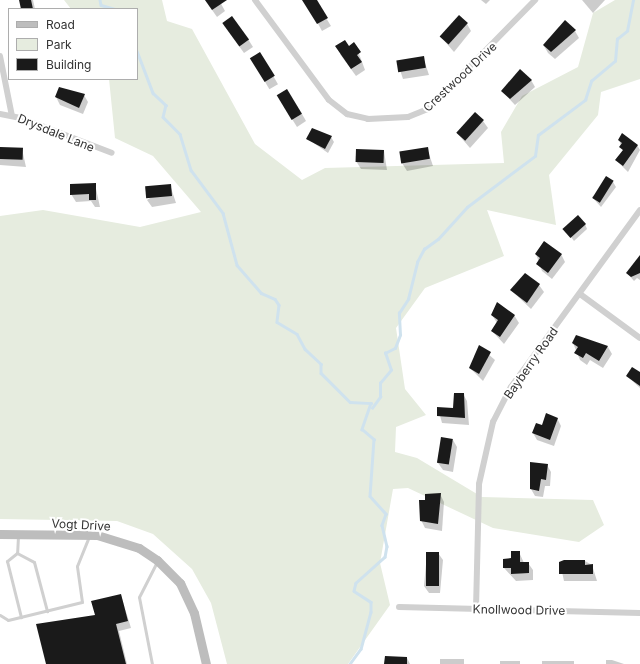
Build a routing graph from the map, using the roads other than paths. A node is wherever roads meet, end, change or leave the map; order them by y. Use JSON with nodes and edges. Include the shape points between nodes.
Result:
{"nodes":[{"id":1,"x":255,"y":0,"type":"edge"},
{"id":2,"x":535,"y":0,"type":"edge"},
{"id":3,"x":0,"y":56,"type":"edge"},
{"id":4,"x":0,"y":114,"type":"edge"},
{"id":5,"x":12,"y":116,"type":"junction"},
{"id":6,"x":112,"y":153,"type":"dead end"},
{"id":7,"x":640,"y":210,"type":"edge"},
{"id":8,"x":580,"y":294,"type":"junction"},
{"id":9,"x":640,"y":338,"type":"edge"},
{"id":10,"x":0,"y":534,"type":"edge"},
{"id":11,"x":18,"y":534,"type":"junction"},
{"id":12,"x":89,"y":535,"type":"junction"},
{"id":13,"x":17,"y":553,"type":"junction"},
{"id":14,"x":157,"y":560,"type":"junction"},
{"id":15,"x":399,"y":607,"type":"dead end"},
{"id":16,"x":476,"y":609,"type":"junction"},
{"id":17,"x":47,"y":611,"type":"junction"},
{"id":18,"x":640,"y":613,"type":"edge"},
{"id":19,"x":0,"y":615,"type":"edge"},
{"id":20,"x":21,"y":617,"type":"junction"},
{"id":21,"x":152,"y":664,"type":"edge"},
{"id":22,"x":206,"y":664,"type":"edge"}],
"edges":[{"from":1,"to":2,"type":"street","name":"Crestwood Drive","via":[[329,100],[355,117],[393,119],[418,115],[428,109]]},
{"from":3,"to":5,"type":"street"},
{"from":4,"to":5,"type":"street","name":"Drysdale Lane"},
{"from":5,"to":6,"type":"street","name":"Drysdale Lane"},
{"from":7,"to":8,"type":"street","name":"Bayberry Road"},
{"from":8,"to":9,"type":"street"},
{"from":8,"to":16,"type":"street","name":"Bayberry Road","via":[[511,387],[493,422],[479,484]]},
{"from":10,"to":11,"type":"street","name":"Vogt Drive"},
{"from":11,"to":12,"type":"street","name":"Vogt Drive"},
{"from":11,"to":13,"type":"lane"},
{"from":12,"to":14,"type":"street","name":"Vogt Drive","via":[[116,539]]},
{"from":12,"to":17,"type":"lane","via":[[77,566],[82,602]]},
{"from":13,"to":17,"type":"lane","via":[[34,562]]},
{"from":13,"to":20,"type":"lane","via":[[7,560]]},
{"from":14,"to":21,"type":"lane","via":[[139,597]]},
{"from":14,"to":22,"type":"street","name":"Vogt Drive","via":[[180,584],[190,603]]},
{"from":15,"to":16,"type":"street","name":"Knollwood Drive"},
{"from":16,"to":18,"type":"street","name":"Knollwood Drive"},
{"from":17,"to":20,"type":"lane"},
{"from":19,"to":20,"type":"lane","via":[[8,620]]}]}
